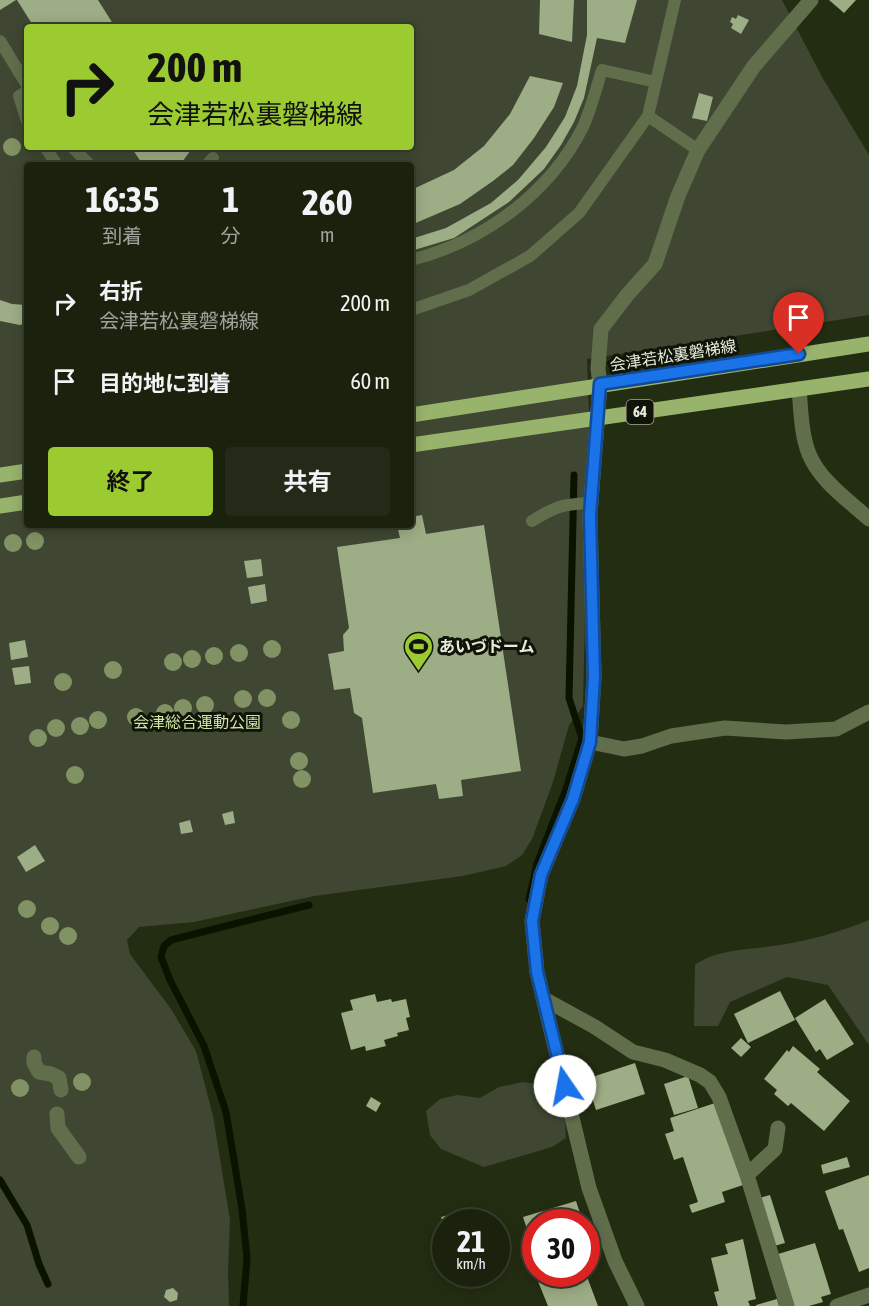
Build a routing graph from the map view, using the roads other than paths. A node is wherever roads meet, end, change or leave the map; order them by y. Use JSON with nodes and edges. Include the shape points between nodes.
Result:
{"nodes":[{"id":1,"x":811,"y":0,"type":"edge"},
{"id":2,"x":673,"y":2,"type":"edge"},
{"id":3,"x":0,"y":41,"type":"edge"},
{"id":4,"x":24,"y":80,"type":"edge"},
{"id":5,"x":656,"y":82,"type":"junction"},
{"id":6,"x":24,"y":93,"type":"edge"},
{"id":7,"x":24,"y":112,"type":"edge"},
{"id":8,"x":648,"y":116,"type":"junction"},
{"id":9,"x":75,"y":150,"type":"edge"},
{"id":10,"x":698,"y":150,"type":"junction"},
{"id":11,"x":87,"y":162,"type":"edge"},
{"id":12,"x":414,"y":259,"type":"edge"},
{"id":13,"x":414,"y":309,"type":"edge"},
{"id":14,"x":869,"y":344,"type":"edge"},
{"id":15,"x":869,"y":379,"type":"edge"},
{"id":16,"x":600,"y":384,"type":"junction"},
{"id":17,"x":799,"y":389,"type":"junction"},
{"id":18,"x":414,"y":415,"type":"edge"},
{"id":19,"x":598,"y":418,"type":"junction"},
{"id":20,"x":414,"y":445,"type":"edge"},
{"id":21,"x":24,"y":471,"type":"edge"},
{"id":22,"x":0,"y":475,"type":"edge"},
{"id":23,"x":24,"y":502,"type":"edge"},
{"id":24,"x":591,"y":503,"type":"junction"},
{"id":25,"x":0,"y":506,"type":"edge"},
{"id":26,"x":869,"y":519,"type":"edge"},
{"id":27,"x":532,"y":521,"type":"dead end"},
{"id":28,"x":869,"y":712,"type":"edge"},
{"id":29,"x":590,"y":742,"type":"junction"},
{"id":30,"x":544,"y":999,"type":"junction"},
{"id":31,"x":34,"y":1057,"type":"dead end"},
{"id":32,"x":61,"y":1090,"type":"dead end"},
{"id":33,"x":57,"y":1114,"type":"dead end"},
{"id":34,"x":778,"y":1128,"type":"dead end"},
{"id":35,"x":79,"y":1157,"type":"dead end"},
{"id":36,"x":747,"y":1175,"type":"junction"},
{"id":37,"x":869,"y":1295,"type":"edge"},
{"id":38,"x":636,"y":1306,"type":"edge"},
{"id":39,"x":787,"y":1306,"type":"edge"},
{"id":40,"x":837,"y":1306,"type":"edge"}],
"edges":[{"from":1,"to":10,"type":"street","via":[[754,66]]},
{"from":2,"to":5,"type":"lane"},
{"from":3,"to":4,"type":"lane"},
{"from":5,"to":8,"type":"lane"},
{"from":5,"to":12,"type":"lane","via":[[602,70],[583,126],[554,171],[535,192],[468,240]]},
{"from":6,"to":7,"type":"lane","via":[[19,96]]},
{"from":8,"to":10,"type":"lane"},
{"from":8,"to":13,"type":"lane","via":[[579,213],[530,256],[469,290]]},
{"from":9,"to":11,"type":"lane"},
{"from":10,"to":16,"type":"street","via":[[655,264],[601,329]]},
{"from":14,"to":16,"type":"main road","name":"会津若松裏磐梯線","number":"64"},
{"from":15,"to":17,"type":"main road","number":"64"},
{"from":16,"to":18,"type":"main road","name":"会津若松裏磐梯線","number":"64"},
{"from":16,"to":19,"type":"street"},
{"from":17,"to":19,"type":"main road","number":"64"},
{"from":17,"to":26,"type":"street","via":[[810,455],[824,477]]},
{"from":19,"to":20,"type":"main road","number":"64"},
{"from":19,"to":24,"type":"street"},
{"from":21,"to":22,"type":"main road"},
{"from":23,"to":25,"type":"main road"},
{"from":24,"to":27,"type":"lane","via":[[566,504]]},
{"from":24,"to":29,"type":"street","via":[[594,677]]},
{"from":28,"to":29,"type":"street","via":[[836,729],[786,732],[725,728],[671,736],[624,749]]},
{"from":29,"to":30,"type":"street","via":[[573,799],[541,875],[532,921]]},
{"from":30,"to":36,"type":"street","via":[[633,1052],[674,1064],[710,1082]]},
{"from":30,"to":38,"type":"street","via":[[589,1188]]},
{"from":31,"to":32,"type":"street","via":[[39,1072],[59,1078]]},
{"from":33,"to":35,"type":"street","via":[[58,1128]]},
{"from":34,"to":36,"type":"street","via":[[775,1149]]},
{"from":36,"to":39,"type":"street"},
{"from":37,"to":40,"type":"street"}]}
